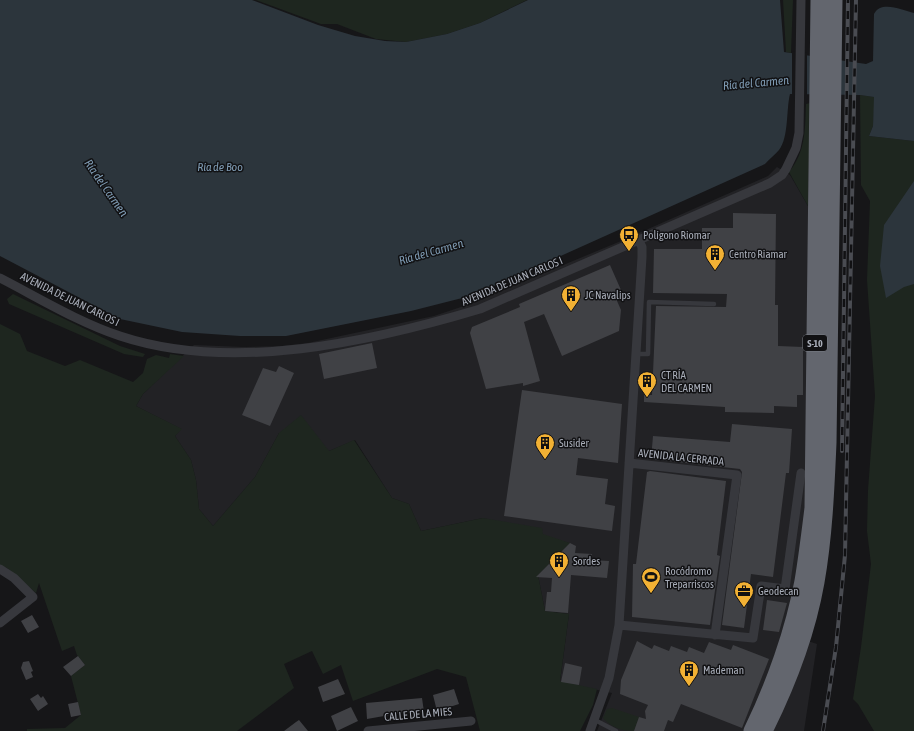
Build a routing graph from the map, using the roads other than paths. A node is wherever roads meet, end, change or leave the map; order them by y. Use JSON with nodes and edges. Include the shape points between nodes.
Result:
{"nodes":[{"id":1,"x":801,"y":0,"type":"edge"},
{"id":2,"x":819,"y":0,"type":"edge"},
{"id":3,"x":834,"y":0,"type":"edge"},
{"id":4,"x":826,"y":47,"type":"junction"},
{"id":5,"x":825,"y":104,"type":"junction"},
{"id":6,"x":638,"y":239,"type":"junction"},
{"id":7,"x":0,"y":278,"type":"edge"},
{"id":8,"x":714,"y":304,"type":"dead end"},
{"id":9,"x":636,"y":354,"type":"junction"},
{"id":10,"x":629,"y":463,"type":"junction"},
{"id":11,"x":801,"y":473,"type":"dead end"},
{"id":12,"x":0,"y":569,"type":"edge"},
{"id":13,"x":0,"y":623,"type":"edge"},
{"id":14,"x":618,"y":624,"type":"junction"},
{"id":15,"x":716,"y":635,"type":"junction"},
{"id":16,"x":595,"y":720,"type":"junction"},
{"id":17,"x":471,"y":721,"type":"dead end"},
{"id":18,"x":368,"y":731,"type":"edge"},
{"id":19,"x":590,"y":731,"type":"edge"},
{"id":20,"x":616,"y":731,"type":"edge"},
{"id":21,"x":752,"y":731,"type":"edge"},
{"id":22,"x":764,"y":731,"type":"edge"}],
"edges":[{"from":1,"to":6,"type":"street","name":"AVENIDA DE JUAN CARLOS I","via":[[799,133],[796,148],[786,169],[776,180]]},
{"from":2,"to":4,"type":"highway","number":"S-10"},
{"from":3,"to":4,"type":"highway","number":"S-10"},
{"from":4,"to":5,"type":"highway","number":"S-10"},
{"from":5,"to":21,"type":"highway","number":"S-10","via":[[813,508],[803,582],[789,635]]},
{"from":5,"to":22,"type":"highway","number":"S-10","via":[[828,443],[825,513],[816,582],[806,620],[795,657]]},
{"from":6,"to":7,"type":"street","name":"AVENIDA DE JUAN CARLOS I","via":[[490,305],[452,318],[320,346],[267,352],[192,350],[134,340],[93,326]]},
{"from":6,"to":9,"type":"street","name":"AVENIDA LA CERRADA","via":[[642,247],[642,257]]},
{"from":8,"to":9,"type":"lane","via":[[649,302],[648,354]]},
{"from":9,"to":10,"type":"street","name":"AVENIDA LA CERRADA"},
{"from":10,"to":14,"type":"street","name":"AVENIDA LA CERRADA"},
{"from":10,"to":15,"type":"street","name":"AVENIDA LA CERRADA","via":[[737,475]]},
{"from":11,"to":15,"type":"street","via":[[785,589],[761,586],[753,638]]},
{"from":12,"to":13,"type":"street","via":[[14,578],[33,597]]},
{"from":14,"to":15,"type":"street"},
{"from":14,"to":16,"type":"street","name":"AVENIDA LA CERRADA","via":[[609,678]]},
{"from":16,"to":19,"type":"street","name":"AVENIDA LA CERRADA"},
{"from":16,"to":20,"type":"lane"},
{"from":17,"to":18,"type":"street","name":"CALLE DE LA MIES"}]}
